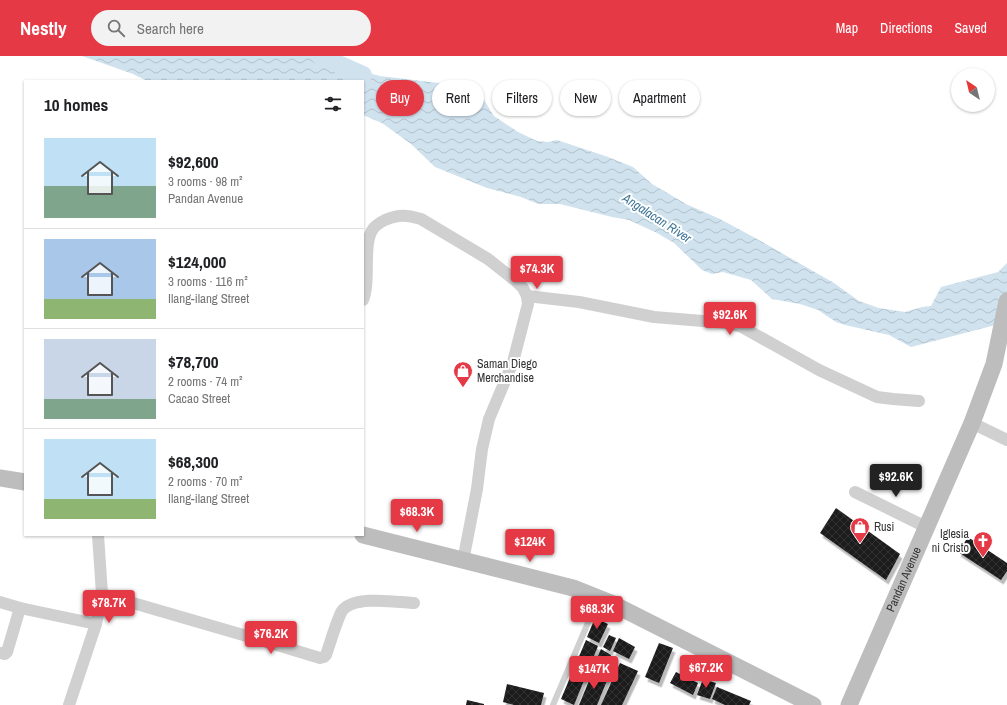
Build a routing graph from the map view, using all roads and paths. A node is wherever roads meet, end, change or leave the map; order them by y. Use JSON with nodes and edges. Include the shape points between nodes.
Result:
{"nodes":[{"id":1,"x":364,"y":295,"type":"edge"},
{"id":2,"x":527,"y":296,"type":"junction"},
{"id":3,"x":1007,"y":301,"type":"edge"},
{"id":4,"x":919,"y":401,"type":"dead end"},
{"id":5,"x":972,"y":423,"type":"junction"},
{"id":6,"x":1007,"y":440,"type":"edge"},
{"id":7,"x":0,"y":478,"type":"edge"},
{"id":8,"x":24,"y":482,"type":"edge"},
{"id":9,"x":855,"y":492,"type":"dead end"},
{"id":10,"x":926,"y":527,"type":"junction"},
{"id":11,"x":364,"y":535,"type":"edge"},
{"id":12,"x":98,"y":536,"type":"edge"},
{"id":13,"x":463,"y":561,"type":"junction"},
{"id":14,"x":102,"y":594,"type":"junction"},
{"id":15,"x":0,"y":602,"type":"edge"},
{"id":16,"x":414,"y":603,"type":"dead end"},
{"id":17,"x":613,"y":604,"type":"junction"},
{"id":18,"x":20,"y":608,"type":"junction"},
{"id":19,"x":96,"y":624,"type":"junction"},
{"id":20,"x":0,"y":653,"type":"edge"},
{"id":21,"x":69,"y":705,"type":"edge"},
{"id":22,"x":553,"y":705,"type":"edge"},
{"id":23,"x":813,"y":705,"type":"edge"},
{"id":24,"x":848,"y":705,"type":"edge"}],
"edges":[{"from":1,"to":2,"type":"street","via":[[369,237],[373,229],[394,216],[409,215],[421,219],[488,259],[516,281]]},
{"from":2,"to":4,"type":"street","via":[[579,302],[654,317],[727,323],[742,327],[819,370],[877,397]]},
{"from":2,"to":13,"type":"street","via":[[528,304],[514,362],[489,419]]},
{"from":3,"to":5,"type":"street","name":"Pandan Avenue","via":[[994,364]]},
{"from":5,"to":6,"type":"street"},
{"from":5,"to":10,"type":"street","name":"Pandan Avenue"},
{"from":7,"to":8,"type":"street"},
{"from":9,"to":10,"type":"street"},
{"from":10,"to":24,"type":"street","name":"Pandan Avenue"},
{"from":11,"to":13,"type":"street"},
{"from":12,"to":14,"type":"street"},
{"from":13,"to":17,"type":"street","via":[[572,588]]},
{"from":14,"to":16,"type":"street","via":[[320,658],[326,654],[342,611],[350,604],[363,601]]},
{"from":14,"to":19,"type":"street"},
{"from":15,"to":18,"type":"street"},
{"from":17,"to":22,"type":"lane","via":[[593,611]]},
{"from":17,"to":23,"type":"street"},
{"from":18,"to":19,"type":"street"},
{"from":18,"to":20,"type":"street","via":[[7,652]]},
{"from":19,"to":21,"type":"street"}]}
